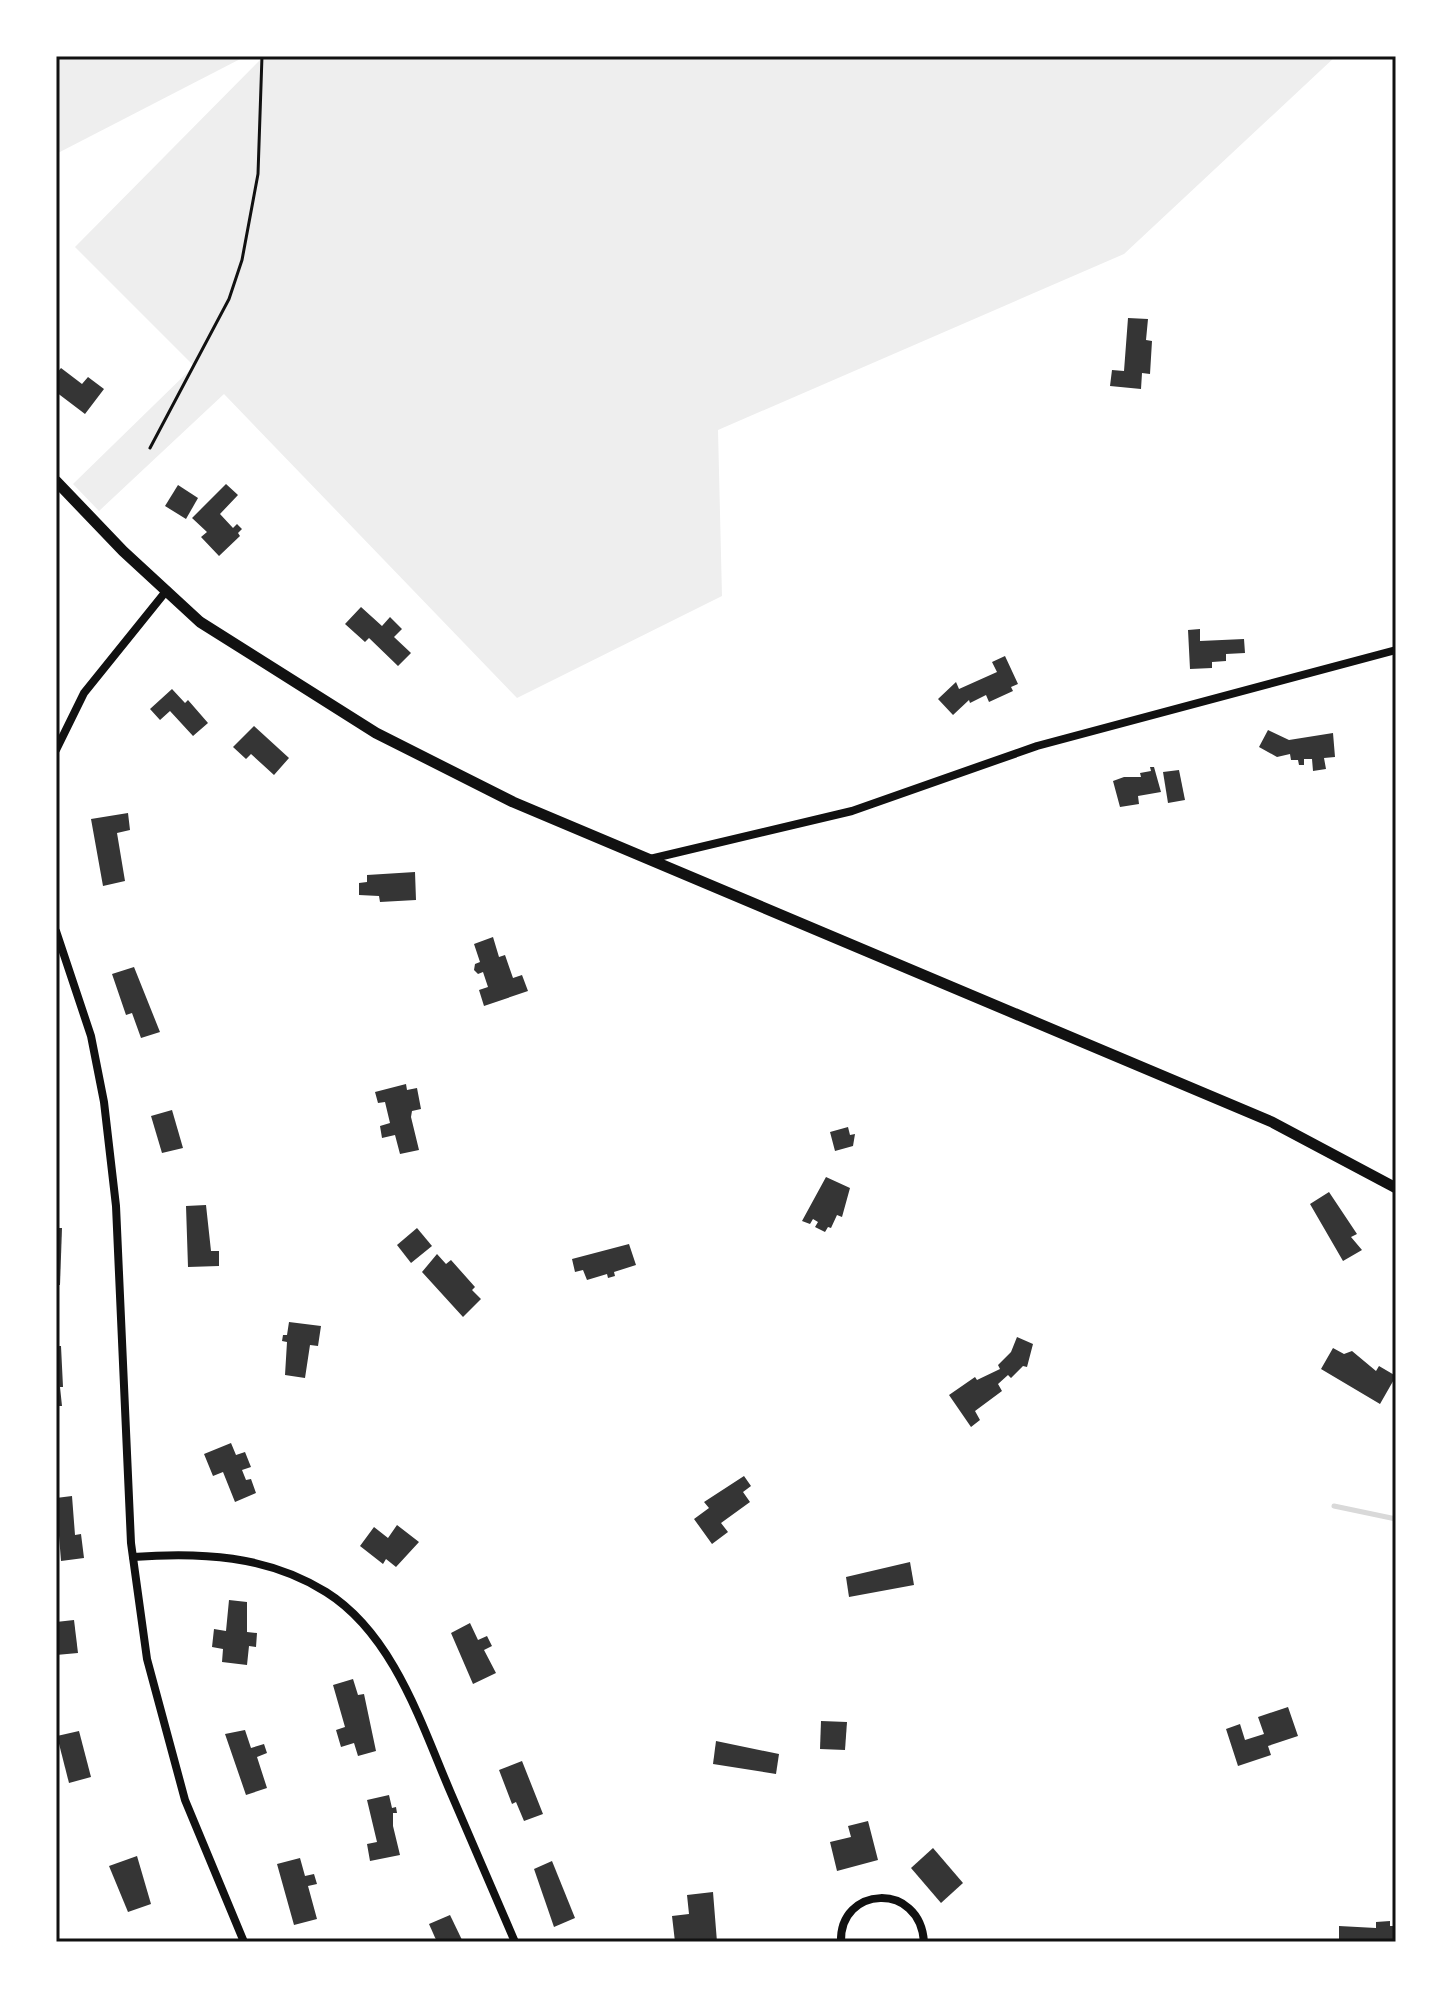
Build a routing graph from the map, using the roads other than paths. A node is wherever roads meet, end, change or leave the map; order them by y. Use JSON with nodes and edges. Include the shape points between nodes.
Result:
{"nodes":[{"id":1,"x":56,"y":481,"type":"edge"},
{"id":2,"x":167,"y":590,"type":"junction"},
{"id":3,"x":1396,"y":650,"type":"edge"},
{"id":4,"x":56,"y":750,"type":"edge"},
{"id":5,"x":649,"y":859,"type":"junction"},
{"id":6,"x":56,"y":931,"type":"edge"},
{"id":7,"x":1396,"y":1188,"type":"edge"},
{"id":8,"x":133,"y":1557,"type":"junction"},
{"id":9,"x":244,"y":1942,"type":"edge"},
{"id":10,"x":515,"y":1942,"type":"edge"},
{"id":11,"x":841,"y":1942,"type":"edge"},
{"id":12,"x":924,"y":1942,"type":"edge"}],
"edges":[{"from":1,"to":2,"type":"street"},
{"from":2,"to":4,"type":"street","via":[[84,693]]},
{"from":2,"to":5,"type":"street","via":[[200,622],[376,733],[513,802]]},
{"from":3,"to":5,"type":"street","via":[[1037,746],[852,811]]},
{"from":5,"to":7,"type":"street","via":[[1272,1122]]},
{"from":6,"to":8,"type":"street","via":[[91,1036],[104,1102],[116,1206]]},
{"from":8,"to":9,"type":"street","via":[[157,1705],[185,1800]]},
{"from":8,"to":10,"type":"street","via":[[228,1556],[270,1567],[328,1593],[358,1621],[388,1658],[416,1712]]},
{"from":11,"to":12,"type":"street","via":[[843,1925],[855,1908],[885,1898],[914,1912]]}]}
